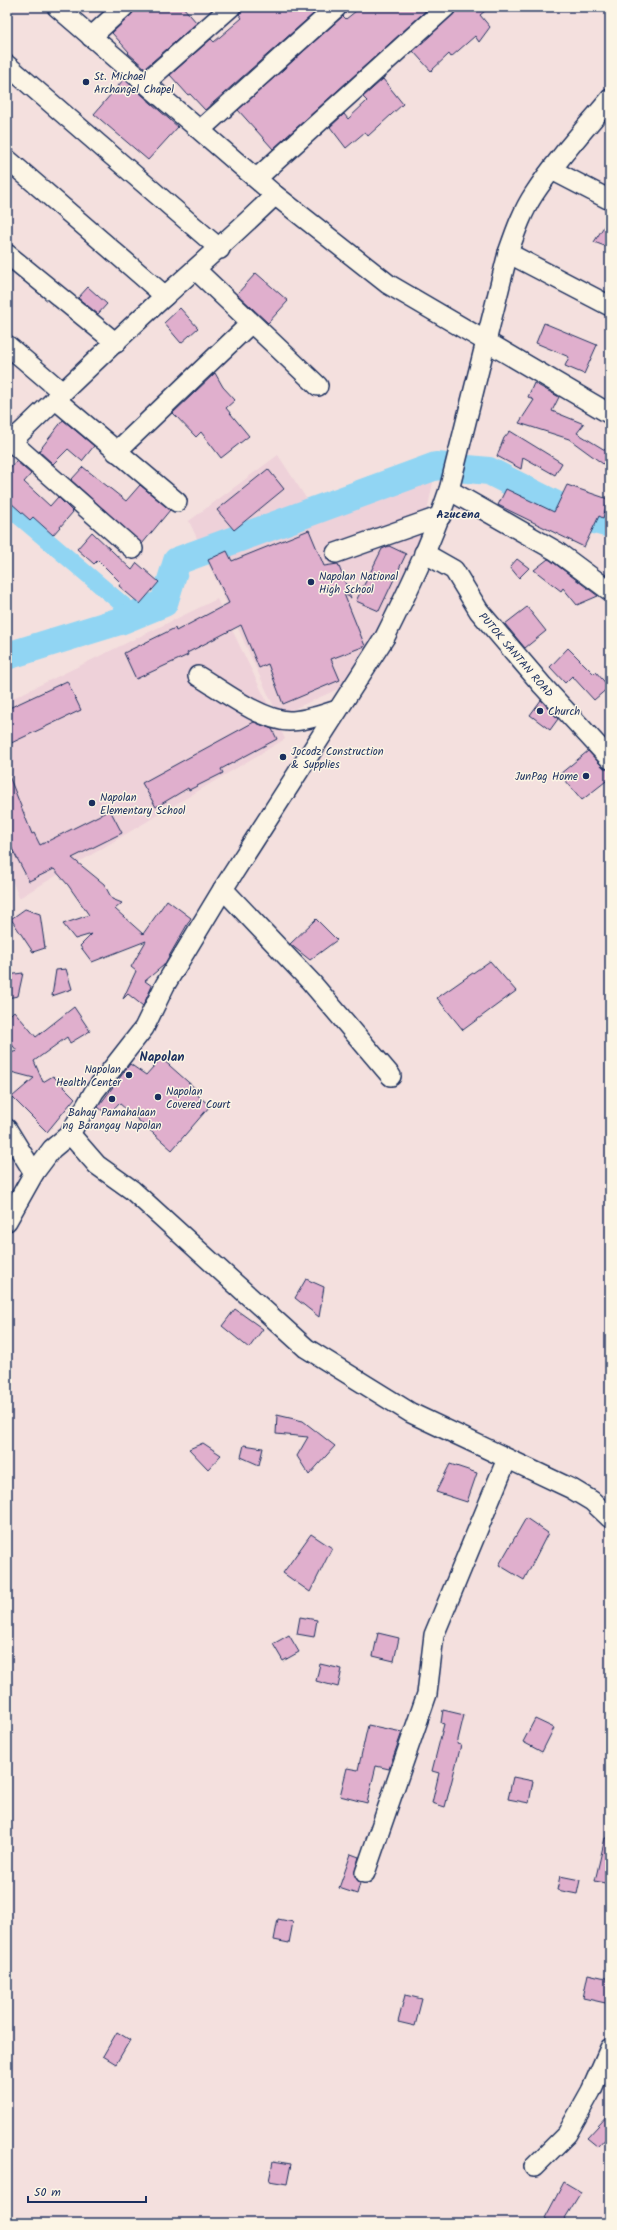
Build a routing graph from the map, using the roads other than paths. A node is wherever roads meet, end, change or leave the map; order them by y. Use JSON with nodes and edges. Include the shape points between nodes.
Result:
{"nodes":[{"id":1,"x":57,"y":7,"type":"edge"},
{"id":2,"x":124,"y":7,"type":"edge"},
{"id":3,"x":231,"y":7,"type":"edge"},
{"id":4,"x":337,"y":7,"type":"edge"},
{"id":5,"x":446,"y":7,"type":"edge"},
{"id":6,"x":91,"y":37,"type":"junction"},
{"id":7,"x":7,"y":65,"type":"edge"},
{"id":8,"x":146,"y":82,"type":"junction"},
{"id":9,"x":610,"y":99,"type":"edge"},
{"id":10,"x":201,"y":129,"type":"junction"},
{"id":11,"x":7,"y":159,"type":"edge"},
{"id":12,"x":552,"y":170,"type":"junction"},
{"id":13,"x":257,"y":178,"type":"junction"},
{"id":14,"x":275,"y":195,"type":"junction"},
{"id":15,"x":610,"y":200,"type":"edge"},
{"id":16,"x":220,"y":249,"type":"junction"},
{"id":17,"x":508,"y":253,"type":"junction"},
{"id":18,"x":7,"y":254,"type":"edge"},
{"id":19,"x":196,"y":270,"type":"junction"},
{"id":20,"x":165,"y":296,"type":"junction"},
{"id":21,"x":610,"y":306,"type":"edge"},
{"id":22,"x":251,"y":323,"type":"junction"},
{"id":23,"x":116,"y":343,"type":"junction"},
{"id":24,"x":485,"y":343,"type":"junction"},
{"id":25,"x":7,"y":345,"type":"edge"},
{"id":26,"x":318,"y":386,"type":"dead end"},
{"id":27,"x":58,"y":396,"type":"junction"},
{"id":28,"x":610,"y":414,"type":"edge"},
{"id":29,"x":9,"y":440,"type":"edge"},
{"id":30,"x":116,"y":452,"type":"junction"},
{"id":31,"x":449,"y":490,"type":"junction"},
{"id":32,"x":177,"y":502,"type":"dead end"},
{"id":33,"x":440,"y":516,"type":"junction"},
{"id":34,"x":133,"y":549,"type":"dead end"},
{"id":35,"x":336,"y":553,"type":"dead end"},
{"id":36,"x":424,"y":553,"type":"junction"},
{"id":37,"x":610,"y":591,"type":"edge"},
{"id":38,"x":198,"y":676,"type":"dead end"},
{"id":39,"x":337,"y":710,"type":"junction"},
{"id":40,"x":610,"y":759,"type":"edge"},
{"id":41,"x":222,"y":890,"type":"junction"},
{"id":42,"x":391,"y":1076,"type":"dead end"},
{"id":43,"x":7,"y":1129,"type":"edge"},
{"id":44,"x":70,"y":1134,"type":"junction"},
{"id":45,"x":34,"y":1173,"type":"junction"},
{"id":46,"x":7,"y":1221,"type":"edge"},
{"id":47,"x":507,"y":1459,"type":"junction"},
{"id":48,"x":610,"y":1518,"type":"edge"},
{"id":49,"x":365,"y":1873,"type":"dead end"},
{"id":50,"x":610,"y":2048,"type":"edge"},
{"id":51,"x":534,"y":2167,"type":"dead end"}],
"edges":[{"from":1,"to":6,"type":"street"},
{"from":2,"to":6,"type":"street"},
{"from":3,"to":8,"type":"street"},
{"from":4,"to":10,"type":"street"},
{"from":5,"to":13,"type":"street"},
{"from":6,"to":8,"type":"street"},
{"from":7,"to":16,"type":"street"},
{"from":8,"to":10,"type":"street"},
{"from":9,"to":12,"type":"street"},
{"from":10,"to":13,"type":"street"},
{"from":11,"to":20,"type":"street"},
{"from":12,"to":15,"type":"street"},
{"from":12,"to":17,"type":"street","via":[[518,224]]},
{"from":13,"to":14,"type":"street"},
{"from":14,"to":16,"type":"street"},
{"from":14,"to":24,"type":"street","via":[[388,284]]},
{"from":16,"to":19,"type":"street"},
{"from":17,"to":21,"type":"street"},
{"from":17,"to":24,"type":"street"},
{"from":18,"to":23,"type":"street"},
{"from":19,"to":20,"type":"street"},
{"from":19,"to":22,"type":"street"},
{"from":20,"to":23,"type":"street"},
{"from":22,"to":26,"type":"street"},
{"from":22,"to":30,"type":"street"},
{"from":23,"to":27,"type":"street"},
{"from":24,"to":28,"type":"street"},
{"from":24,"to":31,"type":"street"},
{"from":25,"to":27,"type":"street"},
{"from":27,"to":29,"type":"street"},
{"from":27,"to":30,"type":"street"},
{"from":29,"to":34,"type":"street"},
{"from":30,"to":32,"type":"street"},
{"from":31,"to":33,"type":"street"},
{"from":31,"to":37,"type":"street","via":[[556,551]]},
{"from":33,"to":35,"type":"street"},
{"from":33,"to":36,"type":"street"},
{"from":36,"to":39,"type":"street","via":[[385,637]]},
{"from":36,"to":40,"type":"street","name":"PUTOK SANTAN ROAD","via":[[454,570],[479,611]]},
{"from":38,"to":39,"type":"street","via":[[251,707],[280,720],[304,720]]},
{"from":39,"to":41,"type":"street"},
{"from":41,"to":42,"type":"street","via":[[310,982]]},
{"from":41,"to":44,"type":"street","via":[[165,985],[144,1028],[94,1092]]},
{"from":43,"to":45,"type":"street"},
{"from":44,"to":45,"type":"street","via":[[52,1149]]},
{"from":44,"to":47,"type":"street","via":[[97,1165],[132,1190],[306,1348],[411,1413]]},
{"from":45,"to":46,"type":"street"},
{"from":47,"to":48,"type":"street","via":[[572,1489],[592,1501]]},
{"from":47,"to":49,"type":"street","via":[[434,1635],[427,1694]]},
{"from":50,"to":51,"type":"street","via":[[583,2108],[567,2134]]}]}
